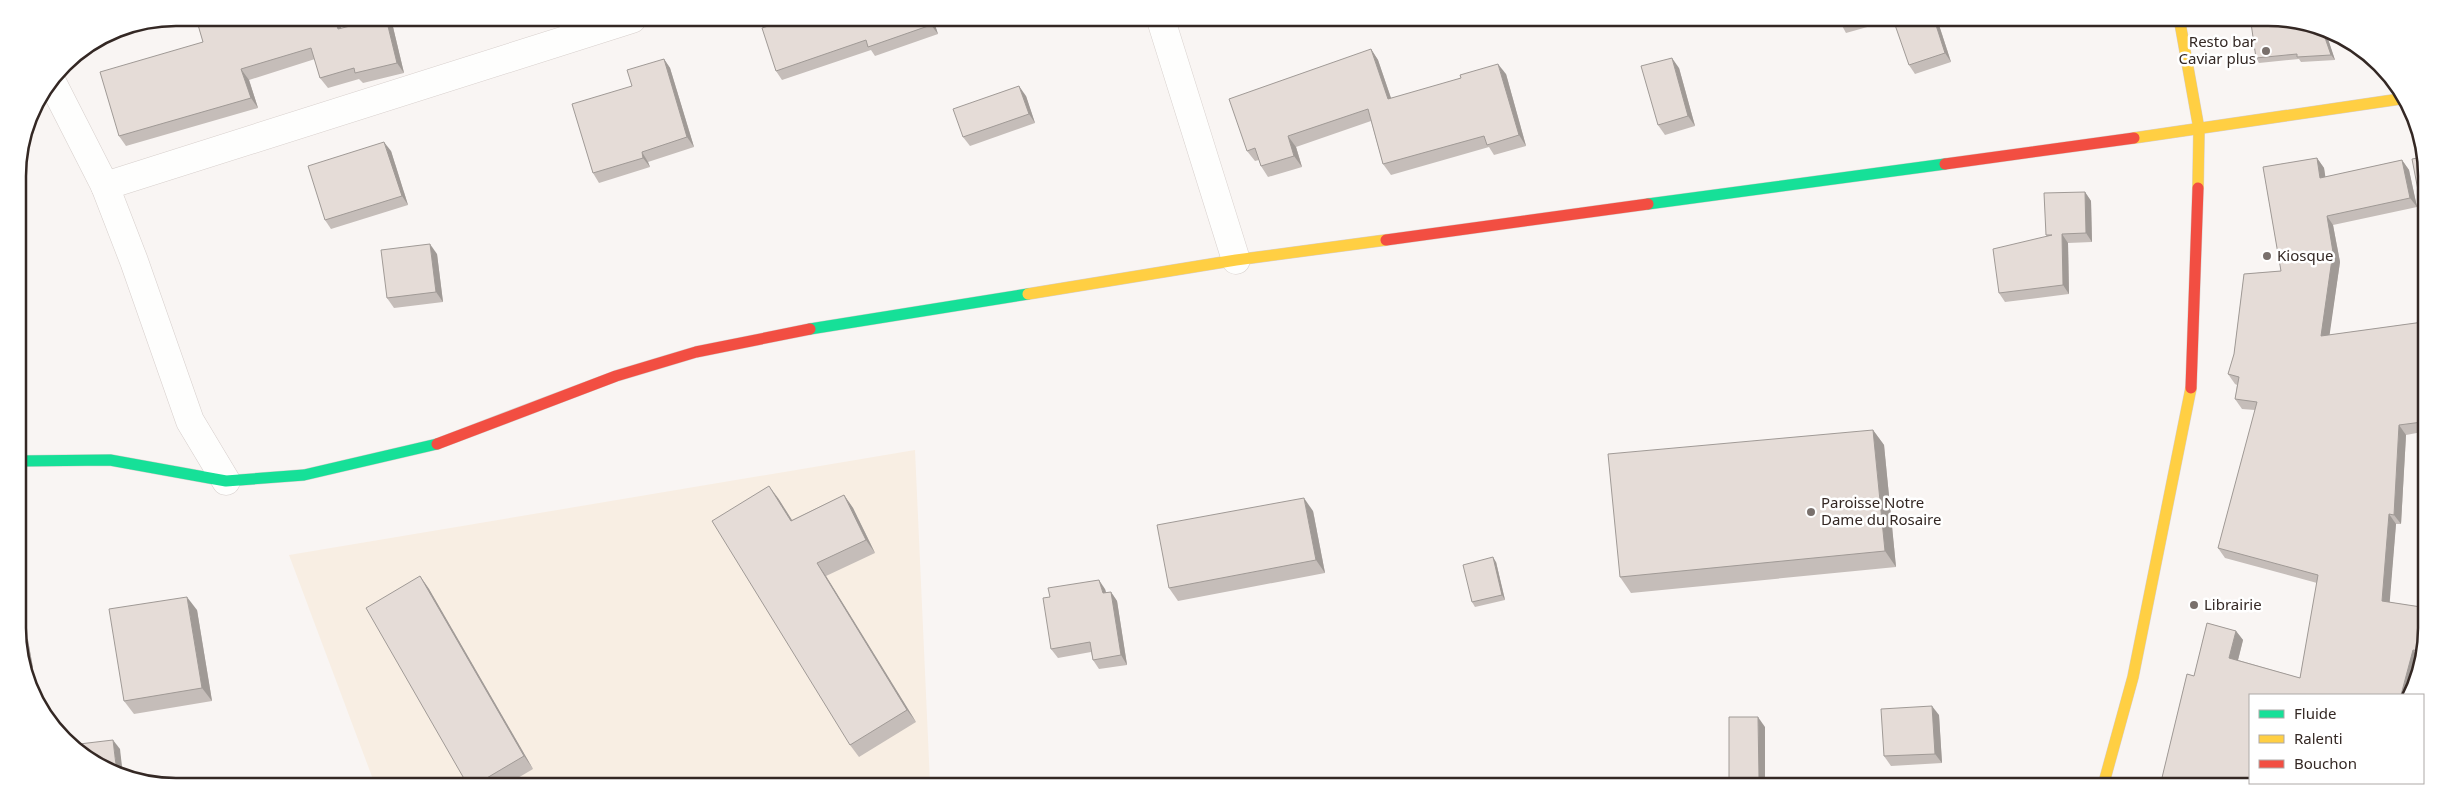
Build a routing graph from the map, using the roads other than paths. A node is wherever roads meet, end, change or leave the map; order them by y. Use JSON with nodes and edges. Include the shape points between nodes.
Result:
{"nodes":[{"id":1,"x":2181,"y":26,"type":"edge"},
{"id":2,"x":607,"y":27,"type":"edge"},
{"id":3,"x":1163,"y":27,"type":"edge"},
{"id":4,"x":55,"y":89,"type":"edge"},
{"id":5,"x":2396,"y":100,"type":"edge"},
{"id":6,"x":2199,"y":129,"type":"junction"},
{"id":7,"x":105,"y":186,"type":"junction"},
{"id":8,"x":1236,"y":260,"type":"junction"},
{"id":9,"x":26,"y":460,"type":"edge"},
{"id":10,"x":226,"y":481,"type":"junction"},
{"id":11,"x":2105,"y":777,"type":"edge"}],
"edges":[{"from":1,"to":6,"type":"street"},
{"from":2,"to":7,"type":"street"},
{"from":3,"to":8,"type":"street"},
{"from":4,"to":7,"type":"street"},
{"from":5,"to":6,"type":"street"},
{"from":6,"to":8,"type":"street"},
{"from":6,"to":11,"type":"street","via":[[2193,378],[2133,677]]},
{"from":7,"to":10,"type":"street","via":[[190,421]]},
{"from":8,"to":10,"type":"street","via":[[822,327],[696,352],[616,376],[440,443],[304,475]]},
{"from":9,"to":10,"type":"street","via":[[110,460]]}]}
